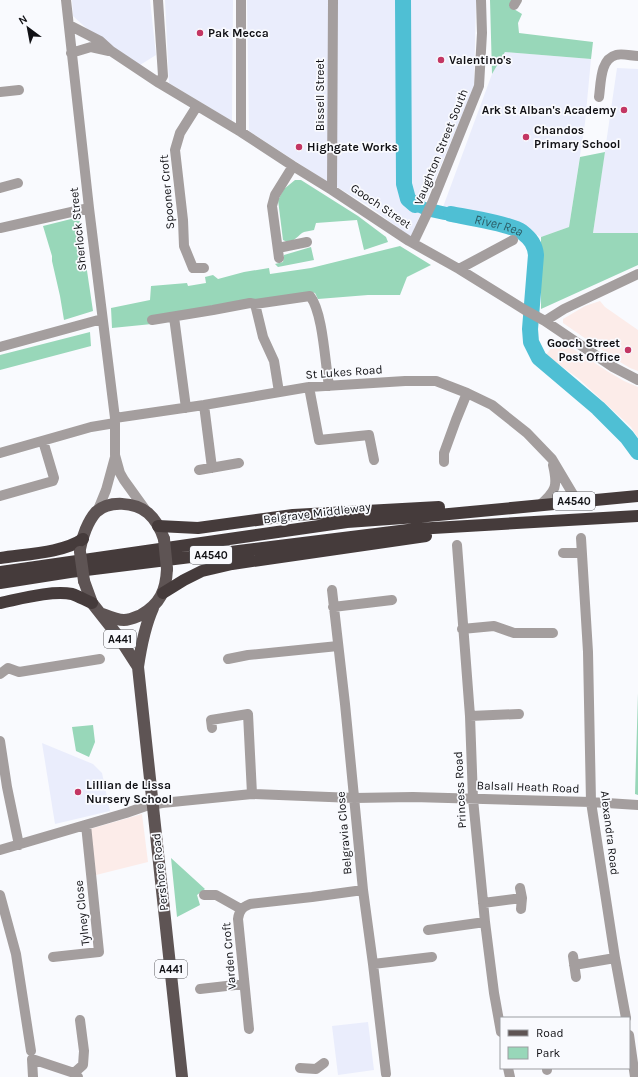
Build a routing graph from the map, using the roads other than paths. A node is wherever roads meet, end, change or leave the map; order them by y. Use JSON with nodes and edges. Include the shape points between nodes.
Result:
{"nodes":[{"id":1,"x":66,"y":0,"type":"edge"},
{"id":2,"x":158,"y":0,"type":"edge"},
{"id":3,"x":241,"y":0,"type":"edge"},
{"id":4,"x":333,"y":0,"type":"edge"},
{"id":5,"x":481,"y":0,"type":"edge"},
{"id":6,"x":69,"y":25,"type":"junction"},
{"id":7,"x":111,"y":51,"type":"junction"},
{"id":8,"x":71,"y":53,"type":"junction"},
{"id":9,"x":638,"y":56,"type":"edge"},
{"id":10,"x":159,"y":83,"type":"junction"},
{"id":11,"x":19,"y":90,"type":"dead end"},
{"id":12,"x":0,"y":92,"type":"edge"},
{"id":13,"x":599,"y":96,"type":"dead end"},
{"id":14,"x":197,"y":106,"type":"junction"},
{"id":15,"x":241,"y":132,"type":"junction"},
{"id":16,"x":293,"y":166,"type":"junction"},
{"id":17,"x":18,"y":183,"type":"dead end"},
{"id":18,"x":0,"y":188,"type":"edge"},
{"id":19,"x":332,"y":190,"type":"junction"},
{"id":20,"x":89,"y":208,"type":"junction"},
{"id":21,"x":0,"y":228,"type":"edge"},
{"id":22,"x":512,"y":240,"type":"dead end"},
{"id":23,"x":307,"y":242,"type":"dead end"},
{"id":24,"x":413,"y":243,"type":"junction"},
{"id":25,"x":278,"y":248,"type":"junction"},
{"id":26,"x":279,"y":258,"type":"dead end"},
{"id":27,"x":204,"y":268,"type":"dead end"},
{"id":28,"x":459,"y":269,"type":"junction"},
{"id":29,"x":638,"y":274,"type":"edge"},
{"id":30,"x":255,"y":304,"type":"junction"},
{"id":31,"x":174,"y":317,"type":"junction"},
{"id":32,"x":102,"y":319,"type":"junction"},
{"id":33,"x":541,"y":319,"type":"junction"},
{"id":34,"x":152,"y":320,"type":"dead end"},
{"id":35,"x":0,"y":347,"type":"edge"},
{"id":36,"x":638,"y":380,"type":"edge"},
{"id":37,"x":329,"y":386,"type":"junction"},
{"id":38,"x":309,"y":387,"type":"junction"},
{"id":39,"x":279,"y":392,"type":"junction"},
{"id":40,"x":467,"y":393,"type":"junction"},
{"id":41,"x":204,"y":405,"type":"junction"},
{"id":42,"x":186,"y":408,"type":"junction"},
{"id":43,"x":115,"y":420,"type":"junction"},
{"id":44,"x":43,"y":441,"type":"junction"},
{"id":45,"x":0,"y":453,"type":"edge"},
{"id":46,"x":115,"y":456,"type":"junction"},
{"id":47,"x":552,"y":459,"type":"junction"},
{"id":48,"x":374,"y":460,"type":"dead end"},
{"id":49,"x":444,"y":462,"type":"dead end"},
{"id":50,"x":239,"y":463,"type":"dead end"},
{"id":51,"x":212,"y":468,"type":"junction"},
{"id":52,"x":199,"y":470,"type":"dead end"},
{"id":53,"x":0,"y":496,"type":"edge"},
{"id":54,"x":638,"y":496,"type":"edge"},
{"id":55,"x":577,"y":501,"type":"junction"},
{"id":56,"x":540,"y":505,"type":"junction"},
{"id":57,"x":510,"y":508,"type":"junction"},
{"id":58,"x":97,"y":512,"type":"junction"},
{"id":59,"x":147,"y":512,"type":"junction"},
{"id":60,"x":638,"y":516,"type":"edge"},
{"id":61,"x":524,"y":522,"type":"junction"},
{"id":62,"x":158,"y":526,"type":"junction"},
{"id":63,"x":83,"y":538,"type":"junction"},
{"id":64,"x":581,"y":538,"type":"dead end"},
{"id":65,"x":457,"y":545,"type":"dead end"},
{"id":66,"x":564,"y":553,"type":"dead end"},
{"id":67,"x":582,"y":553,"type":"junction"},
{"id":68,"x":0,"y":558,"type":"edge"},
{"id":69,"x":0,"y":572,"type":"edge"},
{"id":70,"x":0,"y":583,"type":"edge"},
{"id":71,"x":332,"y":590,"type":"dead end"},
{"id":72,"x":163,"y":593,"type":"junction"},
{"id":73,"x":392,"y":600,"type":"dead end"},
{"id":74,"x":0,"y":603,"type":"edge"},
{"id":75,"x":92,"y":603,"type":"junction"},
{"id":76,"x":334,"y":607,"type":"junction"},
{"id":77,"x":154,"y":608,"type":"junction"},
{"id":78,"x":100,"y":613,"type":"junction"},
{"id":79,"x":462,"y":629,"type":"junction"},
{"id":80,"x":553,"y":633,"type":"dead end"},
{"id":81,"x":338,"y":646,"type":"junction"},
{"id":82,"x":100,"y":659,"type":"dead end"},
{"id":83,"x":228,"y":659,"type":"dead end"},
{"id":84,"x":138,"y":667,"type":"junction"},
{"id":85,"x":0,"y":674,"type":"edge"},
{"id":86,"x":519,"y":714,"type":"dead end"},
{"id":87,"x":470,"y":716,"type":"junction"},
{"id":88,"x":212,"y":728,"type":"dead end"},
{"id":89,"x":0,"y":741,"type":"edge"},
{"id":90,"x":4,"y":788,"type":"edge"},
{"id":91,"x":252,"y":794,"type":"junction"},
{"id":92,"x":354,"y":798,"type":"junction"},
{"id":93,"x":473,"y":798,"type":"junction"},
{"id":94,"x":591,"y":802,"type":"junction"},
{"id":95,"x":154,"y":805,"type":"junction"},
{"id":96,"x":638,"y":805,"type":"edge"},
{"id":97,"x":86,"y":825,"type":"junction"},
{"id":98,"x":19,"y":845,"type":"junction"},
{"id":99,"x":0,"y":850,"type":"edge"},
{"id":100,"x":363,"y":890,"type":"junction"},
{"id":101,"x":0,"y":895,"type":"edge"},
{"id":102,"x":204,"y":895,"type":"dead end"},
{"id":103,"x":483,"y":903,"type":"junction"},
{"id":104,"x":241,"y":909,"type":"junction"},
{"id":105,"x":521,"y":909,"type":"dead end"},
{"id":106,"x":485,"y":922,"type":"junction"},
{"id":107,"x":428,"y":930,"type":"dead end"},
{"id":108,"x":53,"y":957,"type":"dead end"},
{"id":109,"x":432,"y":957,"type":"dead end"},
{"id":110,"x":615,"y":958,"type":"junction"},
{"id":111,"x":373,"y":964,"type":"junction"},
{"id":112,"x":576,"y":977,"type":"dead end"},
{"id":113,"x":244,"y":984,"type":"junction"},
{"id":114,"x":200,"y":989,"type":"dead end"},
{"id":115,"x":626,"y":1017,"type":"edge"},
{"id":116,"x":80,"y":1020,"type":"dead end"},
{"id":117,"x":500,"y":1026,"type":"edge"},
{"id":118,"x":249,"y":1029,"type":"dead end"},
{"id":119,"x":630,"y":1042,"type":"edge"},
{"id":120,"x":31,"y":1055,"type":"junction"},
{"id":121,"x":300,"y":1068,"type":"dead end"},
{"id":122,"x":319,"y":1070,"type":"edge"},
{"id":123,"x":386,"y":1074,"type":"dead end"},
{"id":124,"x":76,"y":1075,"type":"edge"},
{"id":125,"x":33,"y":1077,"type":"edge"},
{"id":126,"x":182,"y":1077,"type":"edge"},
{"id":127,"x":635,"y":1077,"type":"edge"}],
"edges":[{"from":1,"to":6,"type":"street","name":"Sherlock Street"},
{"from":2,"to":10,"type":"street","via":[[163,76]]},
{"from":3,"to":15,"type":"street"},
{"from":4,"to":19,"type":"street","name":"Bissell Street"},
{"from":5,"to":24,"type":"street","name":"Vaughton Street South","via":[[479,86],[432,203]]},
{"from":6,"to":7,"type":"street","name":"Gooch Street"},
{"from":6,"to":8,"type":"street","name":"Sherlock Street"},
{"from":7,"to":8,"type":"street","name":"Gooch Street","via":[[91,47]]},
{"from":7,"to":10,"type":"street","name":"Gooch Street"},
{"from":8,"to":20,"type":"street","name":"Sherlock Street"},
{"from":9,"to":13,"type":"street","via":[[617,54],[608,59],[603,69]]},
{"from":10,"to":14,"type":"street","name":"Gooch Street"},
{"from":11,"to":12,"type":"street"},
{"from":14,"to":15,"type":"street","name":"Gooch Street"},
{"from":14,"to":27,"type":"street","name":"Spooner Croft","via":[[180,133],[175,150],[184,246],[193,268]]},
{"from":15,"to":16,"type":"street","name":"Gooch Street"},
{"from":16,"to":19,"type":"street","name":"Gooch Street"},
{"from":16,"to":25,"type":"street","via":[[275,195],[272,206]]},
{"from":17,"to":18,"type":"street"},
{"from":19,"to":24,"type":"street","name":"Gooch Street"},
{"from":20,"to":21,"type":"street"},
{"from":20,"to":32,"type":"street","name":"Sherlock Street"},
{"from":22,"to":28,"type":"street"},
{"from":23,"to":25,"type":"street"},
{"from":24,"to":28,"type":"street","name":"Gooch Street"},
{"from":25,"to":26,"type":"street"},
{"from":28,"to":33,"type":"street","name":"Gooch Street"},
{"from":29,"to":33,"type":"street"},
{"from":30,"to":31,"type":"street"},
{"from":30,"to":37,"type":"street","via":[[310,296],[319,317]]},
{"from":30,"to":39,"type":"street","via":[[263,337],[274,361]]},
{"from":31,"to":34,"type":"street"},
{"from":31,"to":42,"type":"street"},
{"from":32,"to":35,"type":"street"},
{"from":32,"to":43,"type":"street","name":"Sherlock Street"},
{"from":33,"to":36,"type":"street","name":"Gooch Street"},
{"from":37,"to":38,"type":"street","name":"St Lukes Road"},
{"from":37,"to":40,"type":"street","name":"St Lukes Road","via":[[436,381]]},
{"from":38,"to":39,"type":"street","name":"St Lukes Road"},
{"from":38,"to":48,"type":"street","via":[[318,440],[369,435]]},
{"from":39,"to":41,"type":"street","name":"St Lukes Road"},
{"from":40,"to":47,"type":"street","name":"St Lukes Road","via":[[492,405],[527,433]]},
{"from":40,"to":49,"type":"street","via":[[444,453]]},
{"from":41,"to":42,"type":"street","name":"St Lukes Road"},
{"from":41,"to":51,"type":"street"},
{"from":42,"to":43,"type":"street","name":"St Lukes Road"},
{"from":43,"to":44,"type":"street","name":"St Lukes Road"},
{"from":43,"to":46,"type":"street","name":"Sherlock Street"},
{"from":44,"to":45,"type":"street","name":"St Lukes Road"},
{"from":44,"to":53,"type":"street","via":[[53,481]]},
{"from":46,"to":58,"type":"street","name":"Sherlock Street"},
{"from":46,"to":59,"type":"street","name":"Sherlock Street","via":[[120,473]]},
{"from":47,"to":55,"type":"street","name":"St Lukes Road"},
{"from":47,"to":56,"type":"street","via":[[555,484],[551,495]]},
{"from":50,"to":51,"type":"street"},
{"from":51,"to":52,"type":"street"},
{"from":54,"to":55,"type":"highway","name":"Belgrave Middleway","number":"A4540"},
{"from":55,"to":56,"type":"highway","name":"Belgrave Middleway","number":"A4540"},
{"from":56,"to":57,"type":"highway","name":"Belgrave Middleway","number":"A4540"},
{"from":57,"to":62,"type":"highway","via":[[485,506],[382,510],[293,515],[207,527]]},
{"from":57,"to":69,"type":"highway","name":"Belgrave Middleway","number":"A4540","via":[[347,522]]},
{"from":58,"to":59,"type":"main road","via":[[107,506],[124,504]]},
{"from":58,"to":63,"type":"main road"},
{"from":59,"to":62,"type":"main road"},
{"from":60,"to":61,"type":"highway","number":"A4540"},
{"from":61,"to":70,"type":"highway","number":"A4540","via":[[416,529]]},
{"from":61,"to":72,"type":"highway","via":[[232,564],[202,571]]},
{"from":62,"to":72,"type":"main road","bridge":true,"via":[[164,539],[167,569]]},
{"from":63,"to":68,"type":"highway","via":[[74,545],[63,548]]},
{"from":63,"to":75,"type":"main road","bridge":true,"via":[[80,552],[84,581]]},
{"from":64,"to":67,"type":"street","name":"Alexandra Road"},
{"from":65,"to":79,"type":"street","name":"Princess Road"},
{"from":66,"to":67,"type":"street"},
{"from":67,"to":94,"type":"street","name":"Alexandra Road","via":[[588,652]]},
{"from":71,"to":76,"type":"street","name":"Belgravia Close"},
{"from":72,"to":77,"type":"main road"},
{"from":73,"to":76,"type":"street"},
{"from":74,"to":75,"type":"highway","via":[[62,593]]},
{"from":75,"to":78,"type":"main road"},
{"from":76,"to":81,"type":"street","name":"Belgravia Close"},
{"from":77,"to":78,"type":"main road","via":[[124,620]]},
{"from":77,"to":84,"type":"main road","name":"Pershore Road","number":"A441","via":[[144,633]]},
{"from":78,"to":84,"type":"main road","name":"Pershore Road","number":"A441"},
{"from":79,"to":80,"type":"street","via":[[494,626],[514,633]]},
{"from":79,"to":87,"type":"street","name":"Princess Road"},
{"from":81,"to":83,"type":"street"},
{"from":81,"to":92,"type":"street","name":"Belgravia Close"},
{"from":82,"to":85,"type":"street","via":[[19,672],[8,668]]},
{"from":84,"to":95,"type":"main road","name":"Pershore Road","number":"A441"},
{"from":86,"to":87,"type":"street"},
{"from":87,"to":93,"type":"street","name":"Princess Road"},
{"from":88,"to":91,"type":"street","via":[[211,720],[248,714]]},
{"from":89,"to":90,"type":"street"},
{"from":90,"to":98,"type":"street"},
{"from":91,"to":92,"type":"street","name":"Balsall Heath Road"},
{"from":91,"to":95,"type":"street","name":"Balsall Heath Road"},
{"from":92,"to":93,"type":"street","name":"Balsall Heath Road"},
{"from":92,"to":100,"type":"street","name":"Belgravia Close"},
{"from":93,"to":94,"type":"street","name":"Balsall Heath Road"},
{"from":93,"to":103,"type":"street","name":"Princess Road"},
{"from":94,"to":96,"type":"street","name":"Balsall Heath Road"},
{"from":94,"to":110,"type":"street","name":"Alexandra Road"},
{"from":95,"to":97,"type":"street","name":"Balsall Heath Road"},
{"from":95,"to":126,"type":"main road","name":"Pershore Road","number":"A441"},
{"from":97,"to":98,"type":"street","name":"Balsall Heath Road"},
{"from":97,"to":108,"type":"street","name":"Tylney Close","via":[[99,952]]},
{"from":98,"to":99,"type":"street","name":"Balsall Heath Road"},
{"from":100,"to":104,"type":"street","name":"Varden Croft","via":[[250,904]]},
{"from":100,"to":111,"type":"street","name":"Belgravia Close"},
{"from":101,"to":120,"type":"street","via":[[16,954]]},
{"from":102,"to":104,"type":"street","via":[[216,895]]},
{"from":103,"to":105,"type":"street","via":[[521,893]]},
{"from":103,"to":106,"type":"street","name":"Princess Road"},
{"from":104,"to":113,"type":"street","name":"Varden Croft","via":[[238,919]]},
{"from":106,"to":107,"type":"street"},
{"from":106,"to":117,"type":"street","name":"Princess Road"},
{"from":109,"to":111,"type":"street"},
{"from":110,"to":112,"type":"street","via":[[574,960]]},
{"from":110,"to":115,"type":"street","name":"Alexandra Road"},
{"from":111,"to":123,"type":"street","name":"Belgravia Close"},
{"from":113,"to":114,"type":"street"},
{"from":113,"to":118,"type":"street","name":"Varden Croft"},
{"from":116,"to":124,"type":"street","via":[[83,1065]]},
{"from":119,"to":127,"type":"street"},
{"from":120,"to":124,"type":"street"},
{"from":120,"to":125,"type":"street"},
{"from":121,"to":122,"type":"street"}]}
